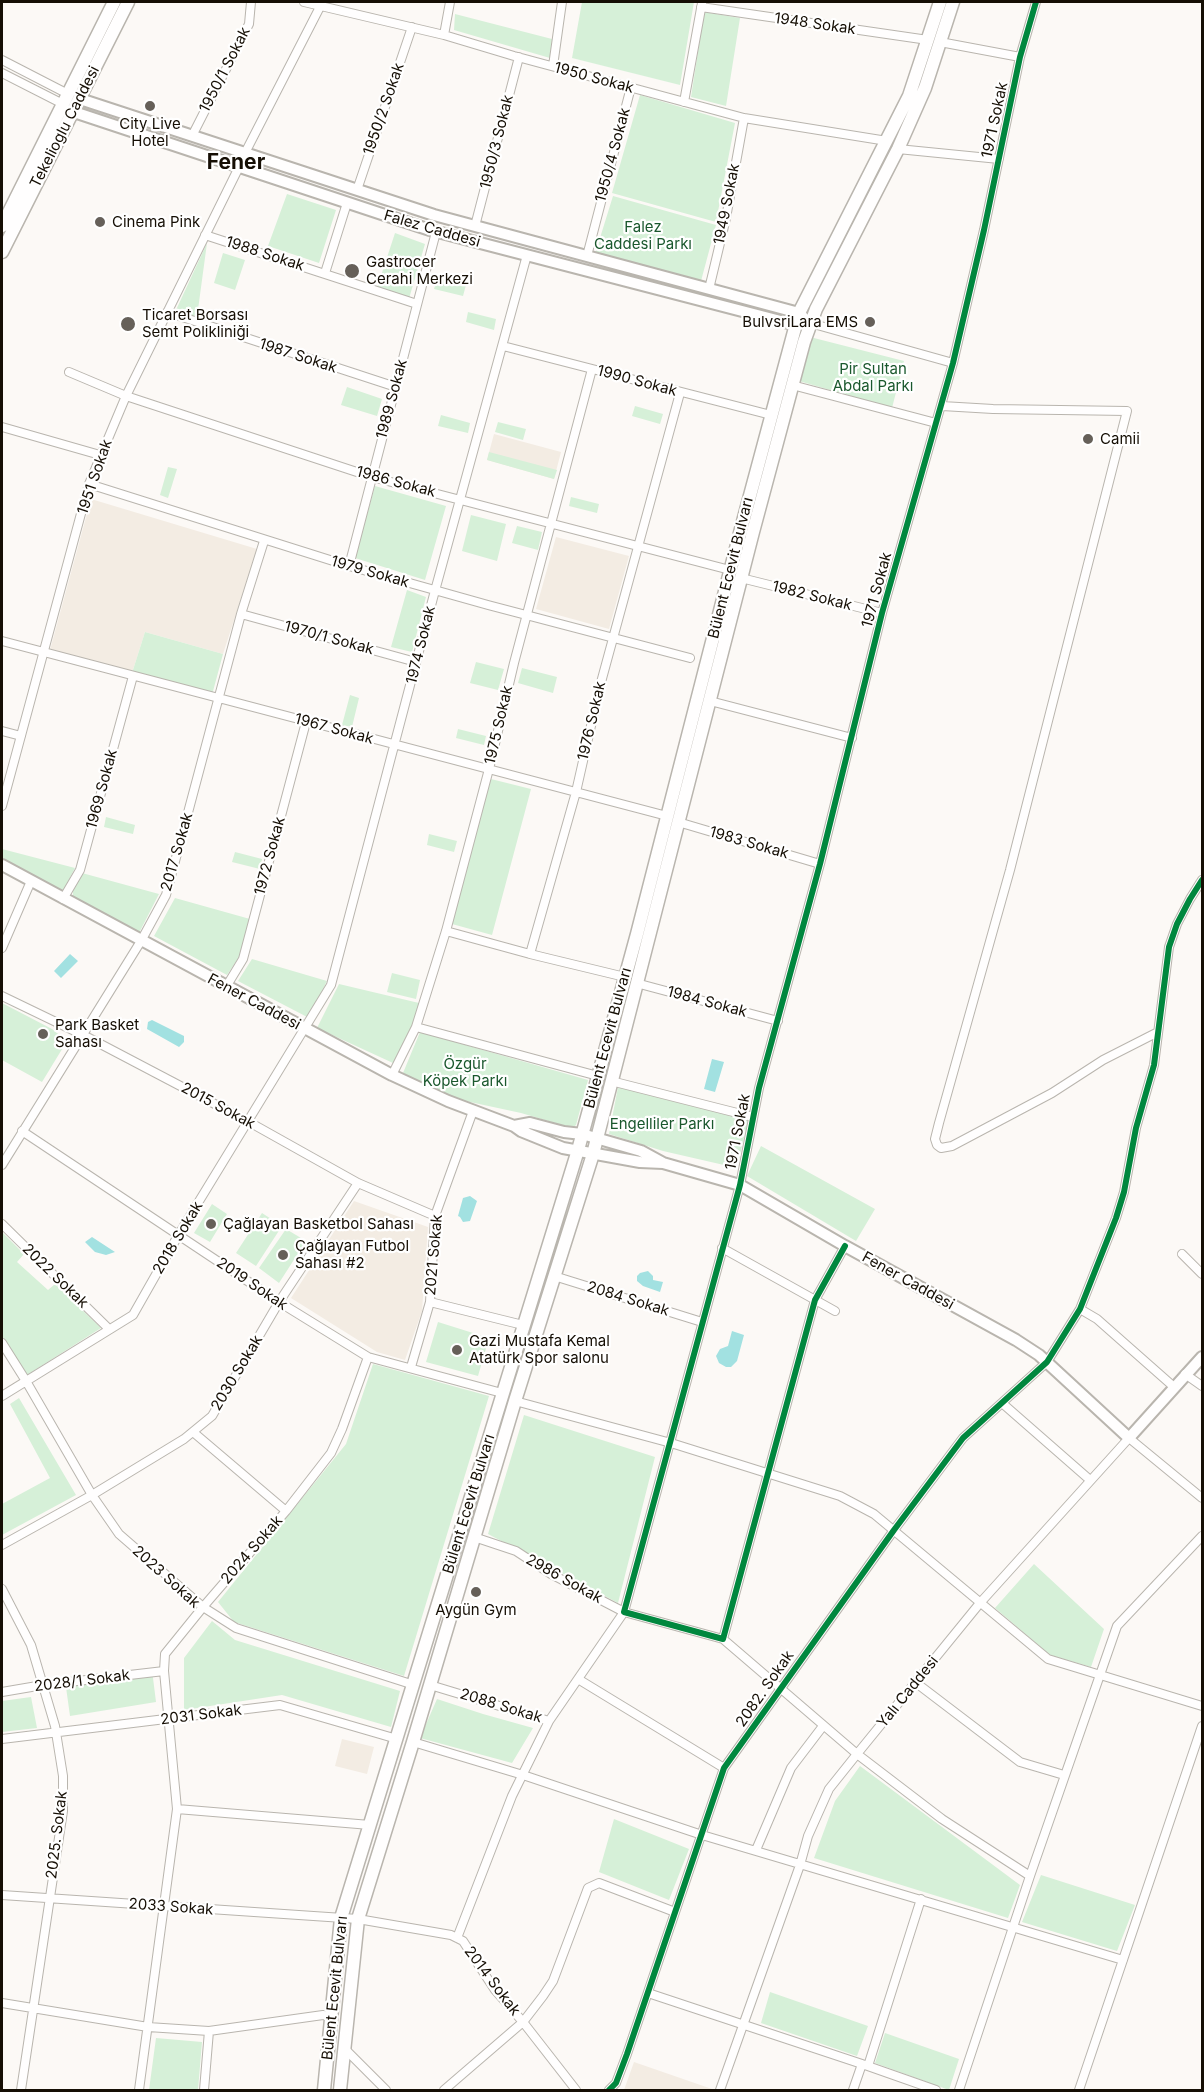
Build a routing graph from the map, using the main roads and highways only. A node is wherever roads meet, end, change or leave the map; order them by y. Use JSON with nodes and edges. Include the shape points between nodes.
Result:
{"nodes":[{"id":1,"x":114,"y":2,"type":"edge"},
{"id":2,"x":128,"y":2,"type":"edge"},
{"id":3,"x":940,"y":2,"type":"edge"},
{"id":4,"x":953,"y":2,"type":"edge"},
{"id":5,"x":934,"y":41,"type":"junction"},
{"id":6,"x":2,"y":226,"type":"edge"},
{"id":7,"x":2,"y":252,"type":"edge"},
{"id":8,"x":672,"y":819,"type":"junction"},
{"id":9,"x":631,"y":980,"type":"junction"},
{"id":10,"x":324,"y":2091,"type":"edge"},
{"id":11,"x":340,"y":2091,"type":"edge"}],
"edges":[{"from":1,"to":6,"type":"main road","name":"Tekelioglu Caddesi"},
{"from":2,"to":7,"type":"main road","name":"Tekelioglu Caddesi"},
{"from":3,"to":5,"type":"main road","name":"Bülent Ecevit Bulvarı"},
{"from":4,"to":5,"type":"main road","name":"Bülent Ecevit Bulvarı"},
{"from":5,"to":8,"type":"main road","name":"Bülent Ecevit Bulvarı","via":[[925,88],[810,323],[710,701]]},
{"from":5,"to":8,"type":"main road","name":"Bülent Ecevit Bulvarı","via":[[797,319],[730,570]]},
{"from":8,"to":9,"type":"main road","name":"Bülent Ecevit Bulvarı"},
{"from":9,"to":10,"type":"main road","name":"Bülent Ecevit Bulvarı","via":[[598,1076],[341,1918]]},
{"from":9,"to":11,"type":"main road","name":"Bülent Ecevit Bulvarı","via":[[593,1154],[358,1919]]}]}
